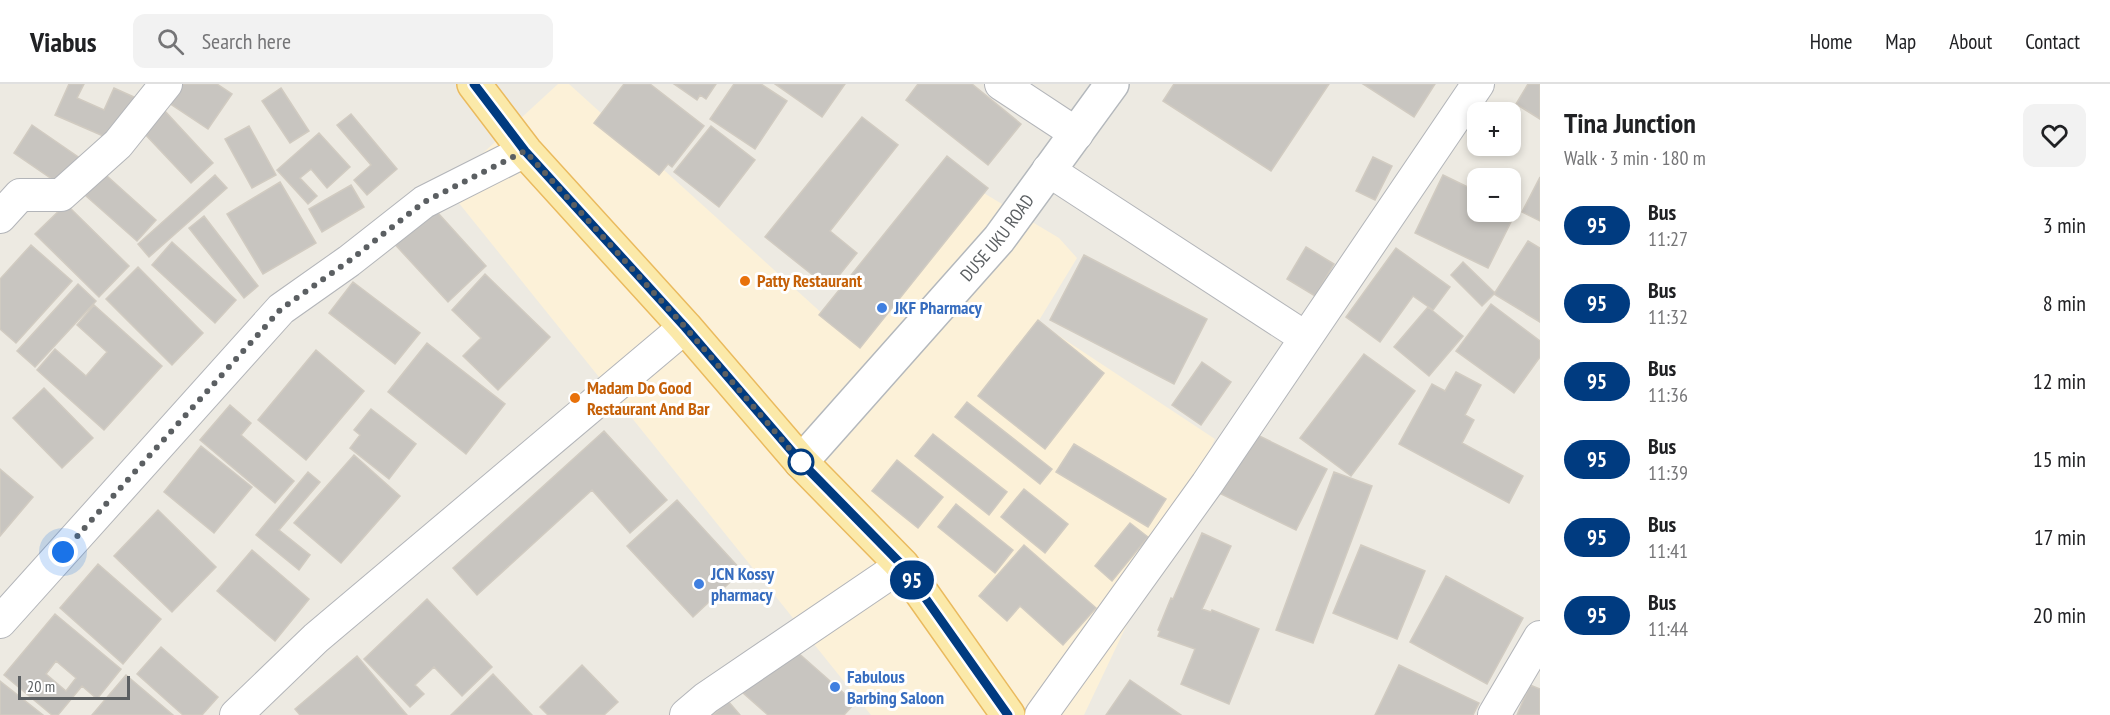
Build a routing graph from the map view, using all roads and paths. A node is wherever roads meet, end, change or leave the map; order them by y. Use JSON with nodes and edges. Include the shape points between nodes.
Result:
{"nodes":[{"id":1,"x":166,"y":84,"type":"edge"},
{"id":2,"x":474,"y":84,"type":"edge"},
{"id":3,"x":1001,"y":84,"type":"edge"},
{"id":4,"x":1112,"y":84,"type":"edge"},
{"id":5,"x":1478,"y":84,"type":"edge"},
{"id":6,"x":1077,"y":134,"type":"junction"},
{"id":7,"x":525,"y":151,"type":"junction"},
{"id":8,"x":1048,"y":170,"type":"junction"},
{"id":9,"x":0,"y":218,"type":"edge"},
{"id":10,"x":685,"y":327,"type":"junction"},
{"id":11,"x":1306,"y":338,"type":"junction"},
{"id":12,"x":801,"y":462,"type":"junction"},
{"id":13,"x":902,"y":565,"type":"junction"},
{"id":14,"x":0,"y":622,"type":"edge"},
{"id":15,"x":1538,"y":644,"type":"edge"},
{"id":16,"x":236,"y":715,"type":"edge"},
{"id":17,"x":686,"y":715,"type":"edge"},
{"id":18,"x":1008,"y":715,"type":"edge"},
{"id":19,"x":1041,"y":715,"type":"edge"},
{"id":20,"x":1494,"y":715,"type":"edge"}],
"edges":[{"from":1,"to":9,"type":"street","via":[[118,144],[61,195],[20,195]]},
{"from":2,"to":7,"type":"main road"},
{"from":3,"to":6,"type":"street"},
{"from":4,"to":6,"type":"street","name":"DUSE UKU ROAD"},
{"from":5,"to":11,"type":"street"},
{"from":6,"to":8,"type":"street","name":"DUSE UKU ROAD"},
{"from":7,"to":10,"type":"main road"},
{"from":7,"to":14,"type":"street","via":[[424,202],[281,309]]},
{"from":8,"to":11,"type":"street"},
{"from":8,"to":12,"type":"street","name":"DUSE UKU ROAD","via":[[999,239]]},
{"from":10,"to":12,"type":"main road"},
{"from":10,"to":16,"type":"street","via":[[316,638]]},
{"from":11,"to":19,"type":"street"},
{"from":12,"to":13,"type":"main road"},
{"from":13,"to":17,"type":"street"},
{"from":13,"to":18,"type":"main road"},
{"from":15,"to":20,"type":"street"}]}
